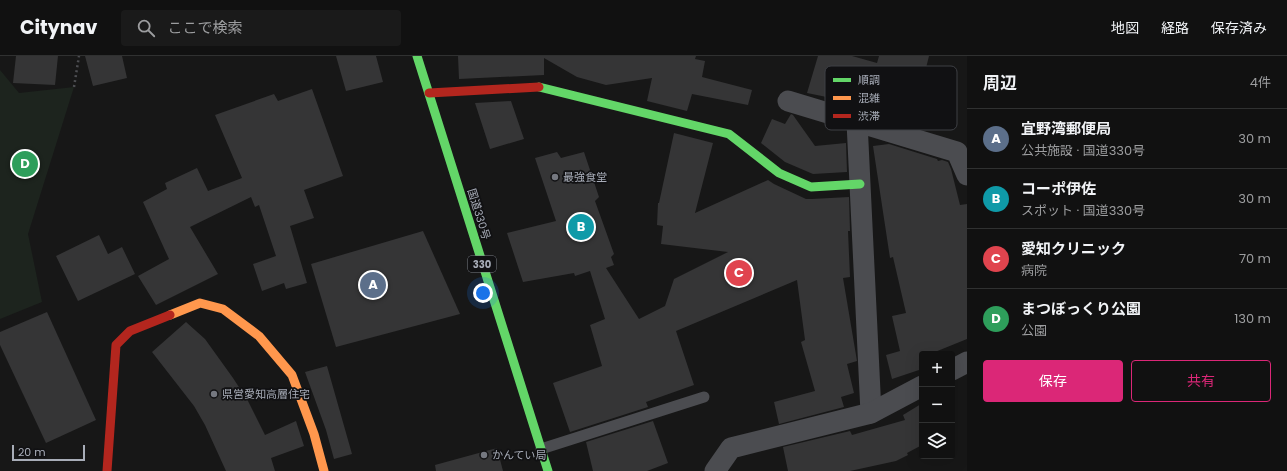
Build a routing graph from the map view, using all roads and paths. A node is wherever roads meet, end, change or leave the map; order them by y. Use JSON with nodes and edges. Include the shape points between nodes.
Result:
{"nodes":[{"id":1,"x":79,"y":56,"type":"edge"},
{"id":2,"x":417,"y":56,"type":"edge"},
{"id":3,"x":74,"y":87,"type":"dead end"},
{"id":4,"x":429,"y":93,"type":"junction"},
{"id":5,"x":788,"y":101,"type":"dead end"},
{"id":6,"x":825,"y":112,"type":"edge"},
{"id":7,"x":857,"y":130,"type":"edge"},
{"id":8,"x":884,"y":130,"type":"edge"},
{"id":9,"x":967,"y":175,"type":"edge"},
{"id":10,"x":860,"y":184,"type":"junction"},
{"id":11,"x":967,"y":362,"type":"edge"},
{"id":12,"x":955,"y":368,"type":"edge"},
{"id":13,"x":920,"y":387,"type":"edge"},
{"id":14,"x":704,"y":397,"type":"dead end"},
{"id":15,"x":871,"y":413,"type":"junction"},
{"id":16,"x":541,"y":449,"type":"junction"},
{"id":17,"x":106,"y":471,"type":"edge"},
{"id":18,"x":324,"y":471,"type":"edge"},
{"id":19,"x":548,"y":471,"type":"edge"},
{"id":20,"x":715,"y":471,"type":"edge"}],
"edges":[{"from":1,"to":3,"type":"path"},
{"from":2,"to":4,"type":"main road","name":"国道330号","number":"330"},
{"from":4,"to":10,"type":"main road","via":[[541,87],[729,134],[779,173],[811,187]]},
{"from":4,"to":16,"type":"main road","name":"国道330号","number":"330"},
{"from":5,"to":6,"type":"street"},
{"from":7,"to":10,"type":"street"},
{"from":8,"to":9,"type":"street","via":[[957,152]]},
{"from":10,"to":15,"type":"street"},
{"from":11,"to":12,"type":"street"},
{"from":13,"to":15,"type":"street"},
{"from":14,"to":16,"type":"lane"},
{"from":15,"to":20,"type":"street","via":[[731,448]]},
{"from":16,"to":19,"type":"main road","name":"国道330号","number":"330"},
{"from":17,"to":18,"type":"main road","via":[[116,345],[130,331],[200,303],[223,309],[259,336],[292,375],[314,434]]}]}
